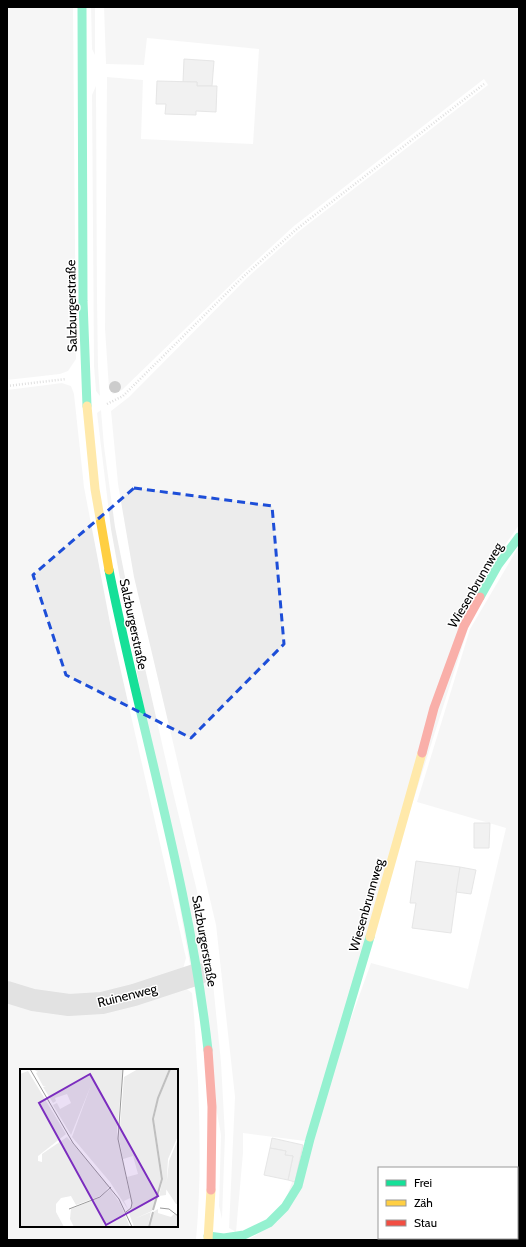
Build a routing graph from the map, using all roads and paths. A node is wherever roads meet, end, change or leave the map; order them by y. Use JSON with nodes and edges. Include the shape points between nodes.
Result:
{"nodes":[{"id":1,"x":82,"y":7,"type":"edge"},
{"id":2,"x":484,"y":84,"type":"dead end"},
{"id":3,"x":86,"y":376,"type":"junction"},
{"id":4,"x":7,"y":386,"type":"edge"},
{"id":5,"x":87,"y":407,"type":"junction"},
{"id":6,"x":519,"y":537,"type":"edge"},
{"id":7,"x":198,"y":974,"type":"junction"},
{"id":8,"x":7,"y":992,"type":"edge"},
{"id":9,"x":208,"y":1238,"type":"edge"}],
"edges":[{"from":1,"to":3,"type":"main road","name":"Salzburgerstraße"},
{"from":2,"to":5,"type":"path","via":[[298,228],[244,276],[123,396],[104,405]]},
{"from":3,"to":4,"type":"path"},
{"from":3,"to":5,"type":"main road","name":"Salzburgerstraße"},
{"from":5,"to":7,"type":"main road","name":"Salzburgerstraße","via":[[100,522],[115,603],[182,890]]},
{"from":6,"to":9,"type":"main road","name":"Wiesenbrunnweg","via":[[498,565],[464,626],[434,708],[381,902],[298,1186],[285,1207],[269,1223],[244,1236]]},
{"from":7,"to":8,"type":"street","name":"Ruinenweg","via":[[102,1003],[69,1006],[33,1000]]},
{"from":7,"to":9,"type":"main road","name":"Salzburgerstraße","via":[[212,1101]]}]}
